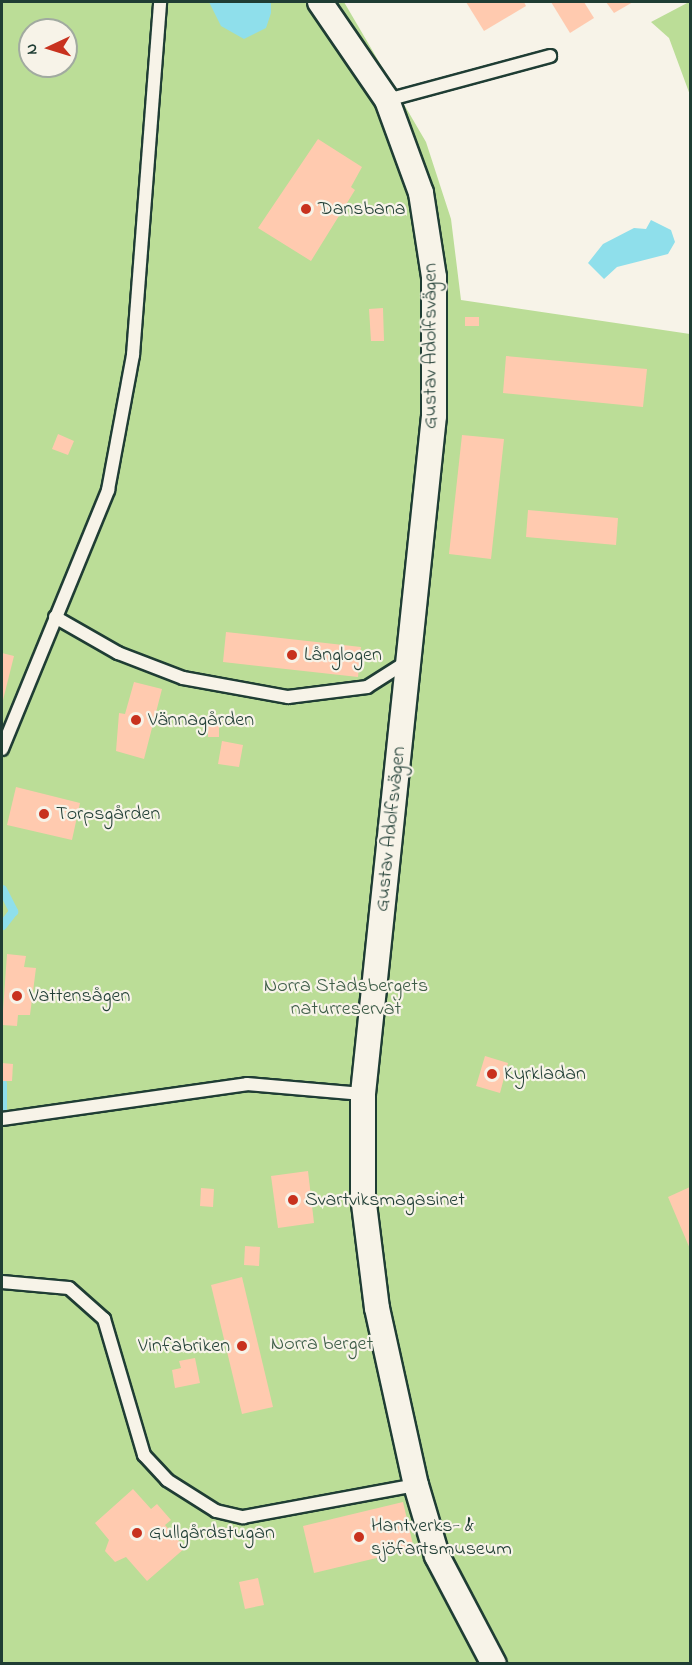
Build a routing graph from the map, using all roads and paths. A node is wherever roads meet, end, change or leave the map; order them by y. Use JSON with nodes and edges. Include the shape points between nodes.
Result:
{"nodes":[{"id":1,"x":160,"y":2,"type":"edge"},
{"id":2,"x":320,"y":2,"type":"edge"},
{"id":3,"x":550,"y":56,"type":"dead end"},
{"id":4,"x":387,"y":100,"type":"junction"},
{"id":5,"x":55,"y":617,"type":"junction"},
{"id":6,"x":408,"y":661,"type":"junction"},
{"id":7,"x":2,"y":750,"type":"edge"},
{"id":8,"x":363,"y":1094,"type":"junction"},
{"id":9,"x":7,"y":1119,"type":"edge"},
{"id":10,"x":3,"y":1282,"type":"edge"},
{"id":11,"x":416,"y":1485,"type":"junction"},
{"id":12,"x":494,"y":1664,"type":"edge"}],
"edges":[{"from":1,"to":5,"type":"lane","via":[[133,355],[108,490]]},
{"from":2,"to":4,"type":"street","name":"Gustav Adolfsvägen"},
{"from":3,"to":4,"type":"lane"},
{"from":4,"to":6,"type":"street","name":"Gustav Adolfsvägen","via":[[421,193],[434,277],[434,416]]},
{"from":5,"to":6,"type":"lane","via":[[118,654],[183,678],[288,697],[367,687]]},
{"from":5,"to":7,"type":"lane"},
{"from":6,"to":8,"type":"street","name":"Gustav Adolfsvägen"},
{"from":8,"to":9,"type":"lane","via":[[248,1084]]},
{"from":8,"to":11,"type":"street","name":"Gustav Adolfsvägen","via":[[363,1196],[377,1308]]},
{"from":10,"to":11,"type":"lane","via":[[69,1288],[104,1319],[144,1455],[167,1480],[216,1511],[243,1517]]},
{"from":11,"to":12,"type":"street","name":"Gustav Adolfsvägen","via":[[437,1556]]}]}
